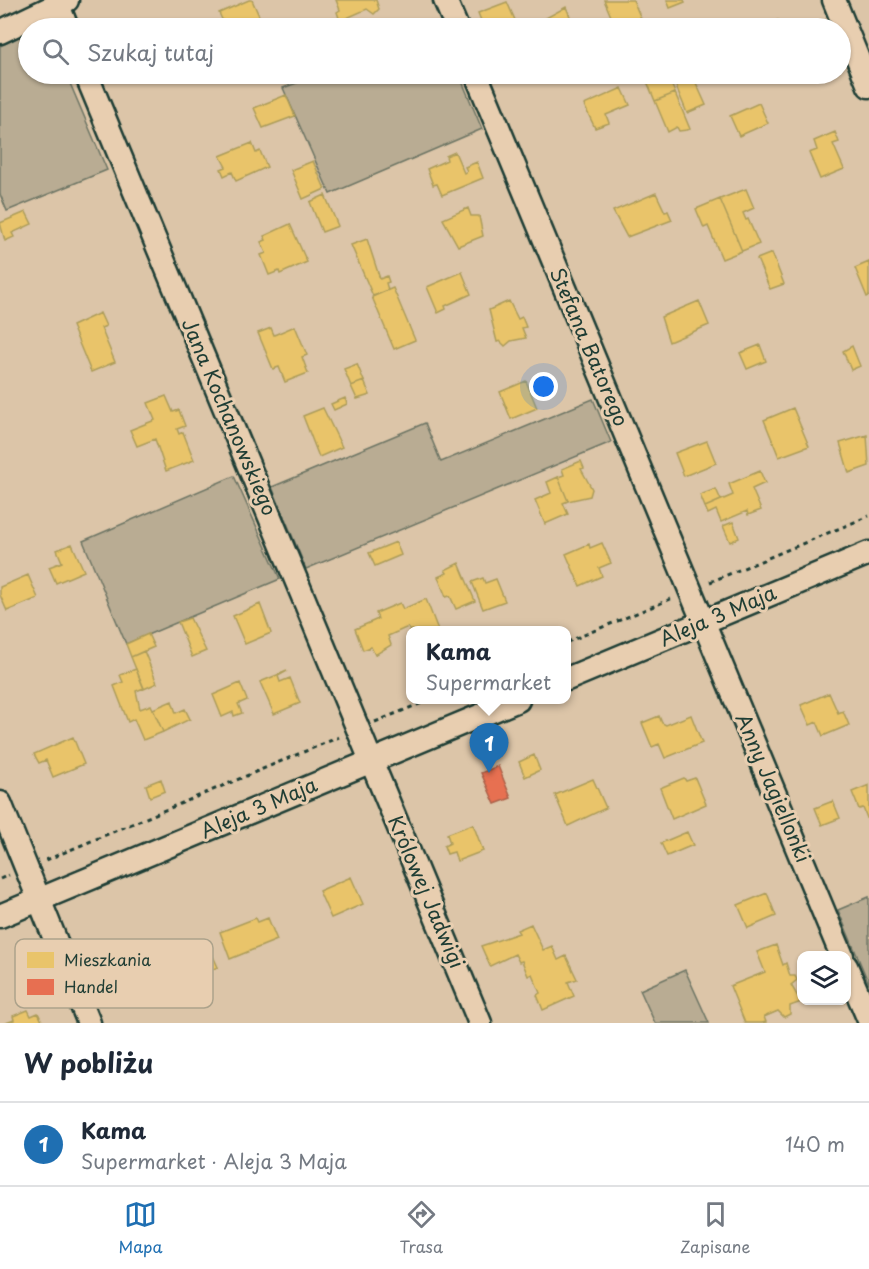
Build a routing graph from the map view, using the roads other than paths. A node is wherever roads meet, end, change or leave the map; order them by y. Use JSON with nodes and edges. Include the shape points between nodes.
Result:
{"nodes":[{"id":1,"x":445,"y":0,"type":"edge"},
{"id":2,"x":834,"y":0,"type":"edge"},
{"id":3,"x":63,"y":2,"type":"edge"},
{"id":4,"x":29,"y":18,"type":"edge"},
{"id":5,"x":66,"y":18,"type":"edge"},
{"id":6,"x":453,"y":18,"type":"edge"},
{"id":7,"x":841,"y":18,"type":"edge"},
{"id":8,"x":18,"y":23,"type":"edge"},
{"id":9,"x":0,"y":32,"type":"edge"},
{"id":10,"x":851,"y":42,"type":"edge"},
{"id":11,"x":90,"y":84,"type":"edge"},
{"id":12,"x":480,"y":84,"type":"edge"},
{"id":13,"x":869,"y":86,"type":"edge"},
{"id":14,"x":869,"y":553,"type":"edge"},
{"id":15,"x":703,"y":621,"type":"junction"},
{"id":16,"x":571,"y":677,"type":"edge"},
{"id":17,"x":506,"y":704,"type":"edge"},
{"id":18,"x":372,"y":761,"type":"junction"},
{"id":19,"x":0,"y":803,"type":"edge"},
{"id":20,"x":37,"y":900,"type":"junction"},
{"id":21,"x":0,"y":916,"type":"edge"},
{"id":22,"x":53,"y":939,"type":"edge"},
{"id":23,"x":840,"y":951,"type":"edge"},
{"id":24,"x":851,"y":978,"type":"edge"},
{"id":25,"x":83,"y":1008,"type":"edge"},
{"id":26,"x":869,"y":1020,"type":"edge"},
{"id":27,"x":89,"y":1023,"type":"edge"},
{"id":28,"x":480,"y":1023,"type":"edge"}],
"edges":[{"from":1,"to":6,"type":"street"},
{"from":2,"to":7,"type":"street"},
{"from":3,"to":4,"type":"street"},
{"from":3,"to":5,"type":"street"},
{"from":8,"to":9,"type":"street"},
{"from":10,"to":13,"type":"street"},
{"from":11,"to":18,"type":"street","name":"Jana Kochanowskiego"},
{"from":12,"to":15,"type":"street","name":"Stefana Batorego"},
{"from":14,"to":15,"type":"street","name":"Aleja 3 Maja"},
{"from":15,"to":16,"type":"street","name":"Aleja 3 Maja"},
{"from":15,"to":23,"type":"street","name":"Anny Jagiellonki"},
{"from":17,"to":18,"type":"street","name":"Aleja 3 Maja"},
{"from":18,"to":20,"type":"street","name":"Aleja 3 Maja"},
{"from":18,"to":28,"type":"street","name":"Królowej Jadwigi"},
{"from":19,"to":20,"type":"street"},
{"from":20,"to":21,"type":"street","name":"Aleja 3 Maja"},
{"from":20,"to":22,"type":"street"},
{"from":24,"to":26,"type":"street"},
{"from":25,"to":27,"type":"street"}]}
